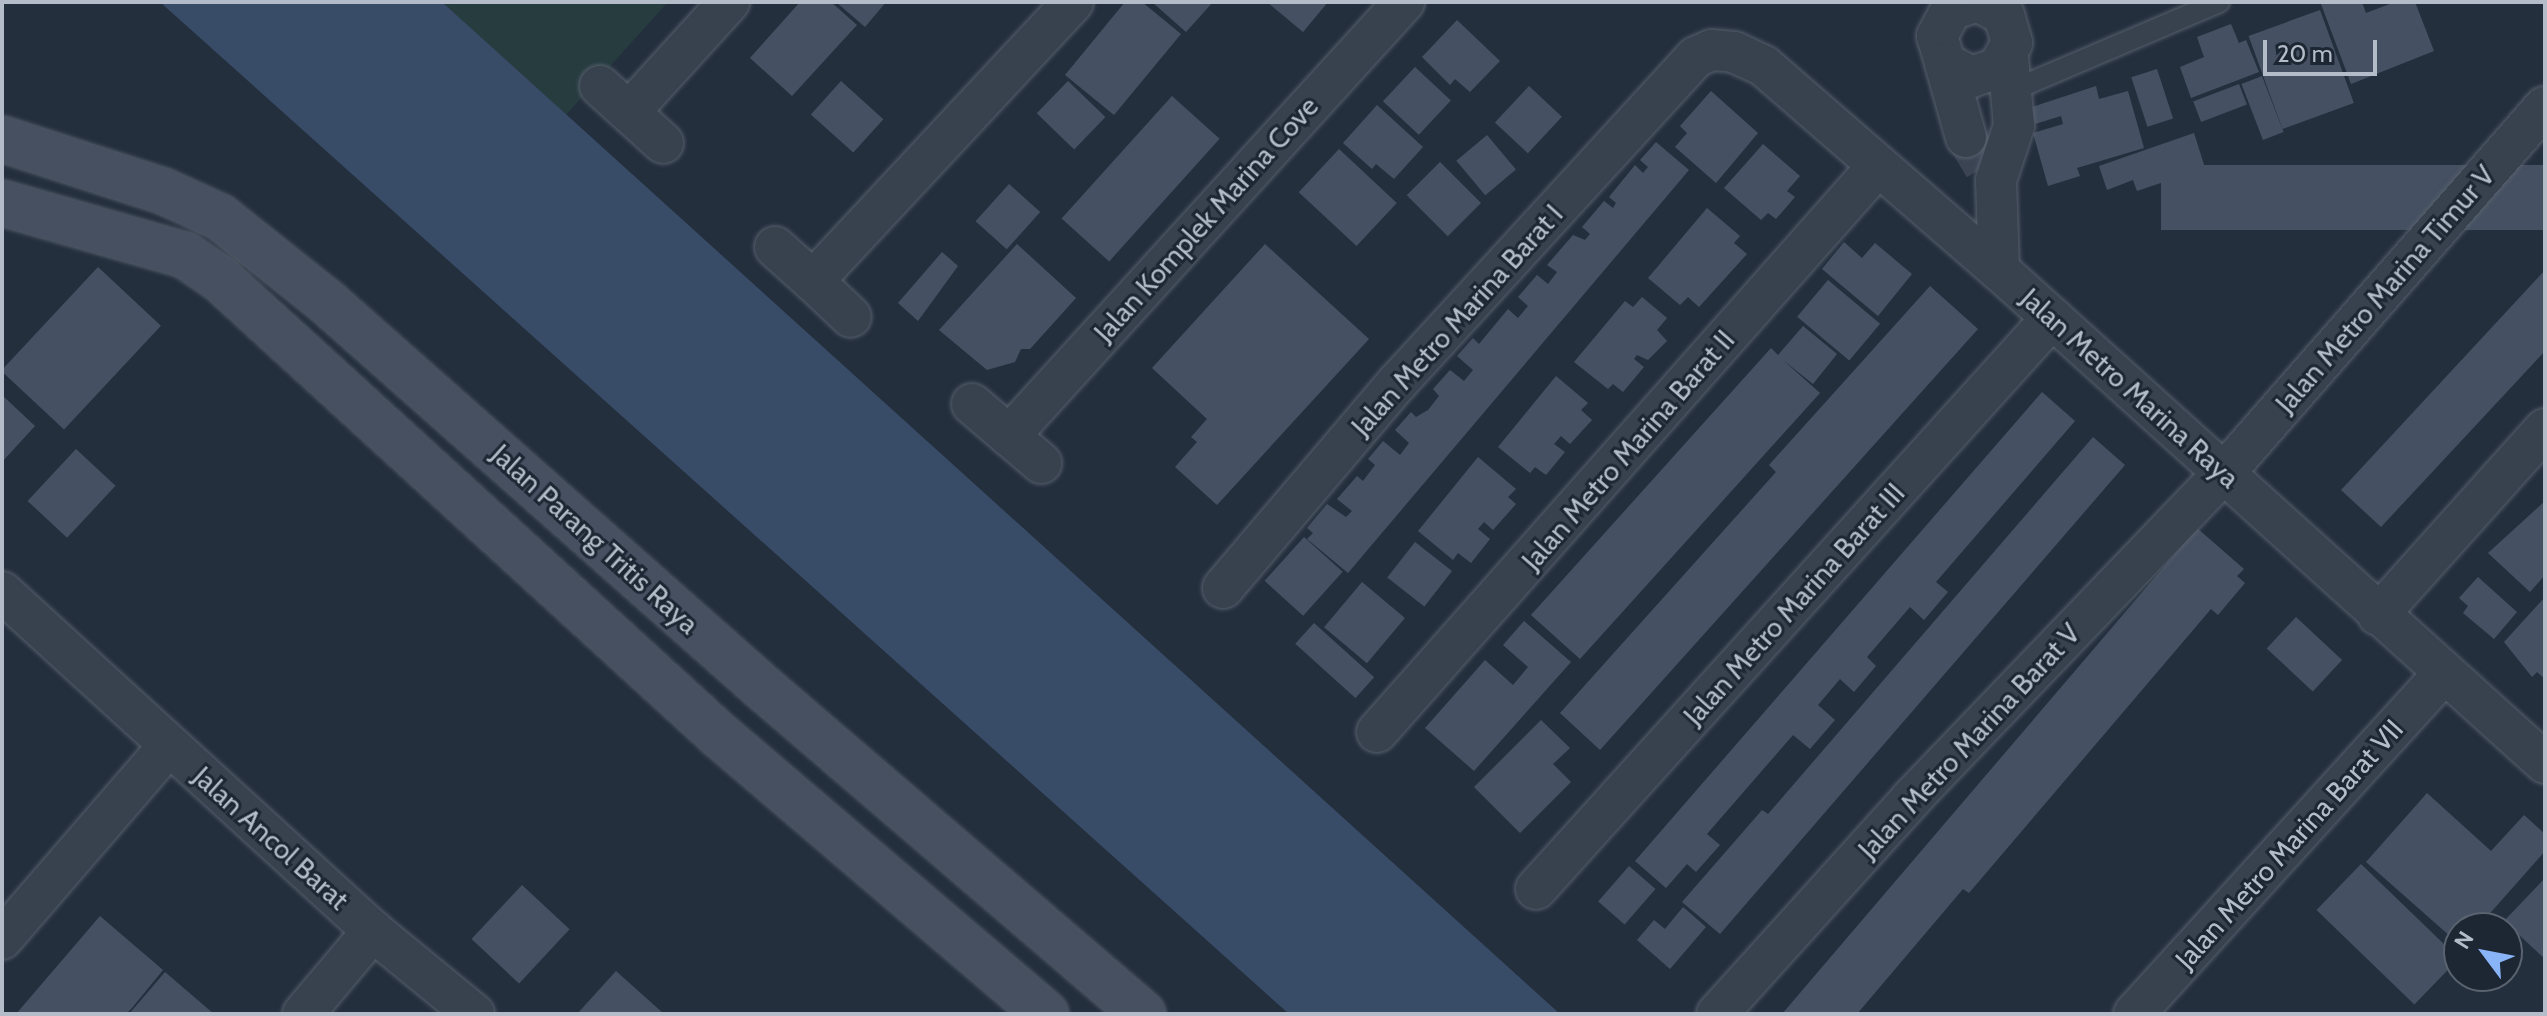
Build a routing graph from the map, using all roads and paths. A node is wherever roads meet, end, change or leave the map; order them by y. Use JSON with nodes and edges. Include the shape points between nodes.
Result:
{"nodes":[{"id":1,"x":729,"y":2,"type":"edge"},
{"id":2,"x":1073,"y":2,"type":"edge"},
{"id":3,"x":1404,"y":2,"type":"edge"},
{"id":4,"x":2219,"y":2,"type":"edge"},
{"id":5,"x":1973,"y":7,"type":"edge"},
{"id":6,"x":1696,"y":57,"type":"joint"},
{"id":7,"x":1945,"y":63,"type":"junction"},
{"id":8,"x":2010,"y":74,"type":"junction"},
{"id":9,"x":2545,"y":107,"type":"edge"},
{"id":10,"x":2,"y":139,"type":"edge"},
{"id":11,"x":663,"y":143,"type":"dead end"},
{"id":12,"x":1982,"y":161,"type":"junction"},
{"id":13,"x":1877,"y":167,"type":"junction"},
{"id":14,"x":2,"y":203,"type":"edge"},
{"id":15,"x":775,"y":247,"type":"dead end"},
{"id":16,"x":1999,"y":270,"type":"junction"},
{"id":17,"x":813,"y":281,"type":"junction"},
{"id":18,"x":851,"y":317,"type":"dead end"},
{"id":19,"x":2052,"y":318,"type":"junction"},
{"id":20,"x":366,"y":336,"type":"junction"},
{"id":21,"x":324,"y":379,"type":"junction"},
{"id":22,"x":972,"y":404,"type":"dead end"},
{"id":23,"x":2545,"y":429,"type":"edge"},
{"id":24,"x":1009,"y":436,"type":"junction"},
{"id":25,"x":1041,"y":463,"type":"dead end"},
{"id":26,"x":2225,"y":472,"type":"junction"},
{"id":27,"x":1223,"y":588,"type":"dead end"},
{"id":28,"x":2,"y":592,"type":"edge"},
{"id":29,"x":2378,"y":615,"type":"junction"},
{"id":30,"x":2444,"y":673,"type":"junction"},
{"id":31,"x":1377,"y":732,"type":"dead end"},
{"id":32,"x":168,"y":747,"type":"junction"},
{"id":33,"x":2545,"y":763,"type":"edge"},
{"id":34,"x":1536,"y":889,"type":"dead end"},
{"id":35,"x":373,"y":931,"type":"junction"},
{"id":36,"x":2,"y":939,"type":"edge"},
{"id":37,"x":303,"y":1014,"type":"edge"},
{"id":38,"x":474,"y":1014,"type":"edge"},
{"id":39,"x":1046,"y":1014,"type":"edge"},
{"id":40,"x":1143,"y":1014,"type":"edge"},
{"id":41,"x":1717,"y":1014,"type":"edge"},
{"id":42,"x":2134,"y":1014,"type":"edge"}],
"edges":[{"from":1,"to":11,"type":"street","via":[[614,99]]},
{"from":2,"to":17,"type":"street"},
{"from":3,"to":24,"type":"street","name":"Jalan Komplek Marina Cove"},
{"from":4,"to":8,"type":"lane"},
{"from":5,"to":7,"type":"street","via":[[1937,36]]},
{"from":5,"to":8,"type":"street","via":[[2012,43]]},
{"from":6,"to":13,"type":"street","name":"Jalan Metro Marina Raya","via":[[1712,50],[1734,52],[1764,66]]},
{"from":6,"to":27,"type":"street","name":"Jalan Metro Marina Barat I","via":[[1398,382]]},
{"from":7,"to":8,"type":"street","via":[[1971,77]]},
{"from":7,"to":12,"type":"street"},
{"from":8,"to":12,"type":"street","via":[[2014,126]]},
{"from":9,"to":26,"type":"street","name":"Jalan Metro Marina Timur V"},
{"from":10,"to":20,"type":"street","name":"Jalan Parang Tritis Raya","via":[[163,191],[220,217]]},
{"from":12,"to":16,"type":"street"},
{"from":13,"to":16,"type":"street","name":"Jalan Metro Marina Raya"},
{"from":13,"to":31,"type":"street","name":"Jalan Metro Marina Barat II"},
{"from":14,"to":21,"type":"street","via":[[185,255],[220,279]]},
{"from":15,"to":17,"type":"street"},
{"from":16,"to":19,"type":"street","name":"Jalan Metro Marina Raya"},
{"from":17,"to":18,"type":"street"},
{"from":19,"to":26,"type":"street","name":"Jalan Metro Marina Raya"},
{"from":19,"to":34,"type":"street","name":"Jalan Metro Marina Barat III"},
{"from":20,"to":21,"type":"street"},
{"from":20,"to":40,"type":"street","name":"Jalan Parang Tritis Raya","via":[[762,687]]},
{"from":21,"to":39,"type":"street","via":[[718,734]]},
{"from":22,"to":24,"type":"street"},
{"from":23,"to":29,"type":"street"},
{"from":24,"to":25,"type":"street"},
{"from":26,"to":29,"type":"street","name":"Jalan Metro Marina Raya"},
{"from":26,"to":41,"type":"street","name":"Jalan Metro Marina Barat V","via":[[1911,799]]},
{"from":28,"to":32,"type":"street","name":"Jalan Ancol Barat"},
{"from":29,"to":30,"type":"street","name":"Jalan Metro Marina Raya"},
{"from":30,"to":33,"type":"street","name":"Jalan Metro Marina Raya"},
{"from":30,"to":42,"type":"street","name":"Jalan Metro Marina Barat VII"},
{"from":32,"to":35,"type":"street","name":"Jalan Ancol Barat"},
{"from":32,"to":36,"type":"street","name":"Jalan Ancol Barat"},
{"from":35,"to":37,"type":"street","name":"Jalan Ancol Barat"},
{"from":35,"to":38,"type":"street","name":"Jalan Ancol Barat"}]}
